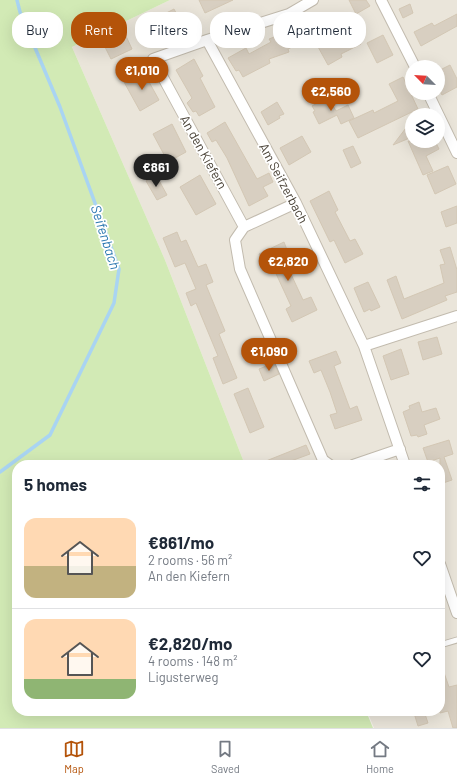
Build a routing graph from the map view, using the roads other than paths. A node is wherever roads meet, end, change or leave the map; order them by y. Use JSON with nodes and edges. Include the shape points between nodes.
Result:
{"nodes":[{"id":1,"x":313,"y":0,"type":"edge"},
{"id":2,"x":382,"y":0,"type":"edge"},
{"id":3,"x":207,"y":40,"type":"junction"},
{"id":4,"x":412,"y":60,"type":"edge"},
{"id":5,"x":431,"y":100,"type":"edge"},
{"id":6,"x":457,"y":153,"type":"edge"},
{"id":7,"x":296,"y":203,"type":"junction"},
{"id":8,"x":244,"y":227,"type":"junction"},
{"id":9,"x":457,"y":316,"type":"edge"},
{"id":10,"x":364,"y":346,"type":"junction"},
{"id":11,"x":400,"y":449,"type":"junction"},
{"id":12,"x":323,"y":460,"type":"edge"},
{"id":13,"x":368,"y":460,"type":"edge"},
{"id":14,"x":403,"y":460,"type":"edge"},
{"id":15,"x":445,"y":588,"type":"edge"},
{"id":16,"x":457,"y":611,"type":"edge"},
{"id":17,"x":457,"y":640,"type":"edge"},
{"id":18,"x":445,"y":644,"type":"edge"}],
"edges":[{"from":1,"to":3,"type":"street","name":"An den Kiefern","via":[[289,14]]},
{"from":2,"to":4,"type":"street"},
{"from":3,"to":7,"type":"street","name":"Am Seifzerbach"},
{"from":3,"to":8,"type":"street","name":"An den Kiefern","via":[[153,59]]},
{"from":5,"to":6,"type":"street"},
{"from":7,"to":8,"type":"street"},
{"from":7,"to":10,"type":"street","name":"Am Seifzerbach"},
{"from":8,"to":12,"type":"street","via":[[235,240],[240,269]]},
{"from":9,"to":10,"type":"street"},
{"from":10,"to":11,"type":"street","name":"Am Seifzerbach"},
{"from":11,"to":13,"type":"street"},
{"from":11,"to":14,"type":"street","name":"Am Seifzerbach"},
{"from":15,"to":16,"type":"street"},
{"from":17,"to":18,"type":"lane"}]}
